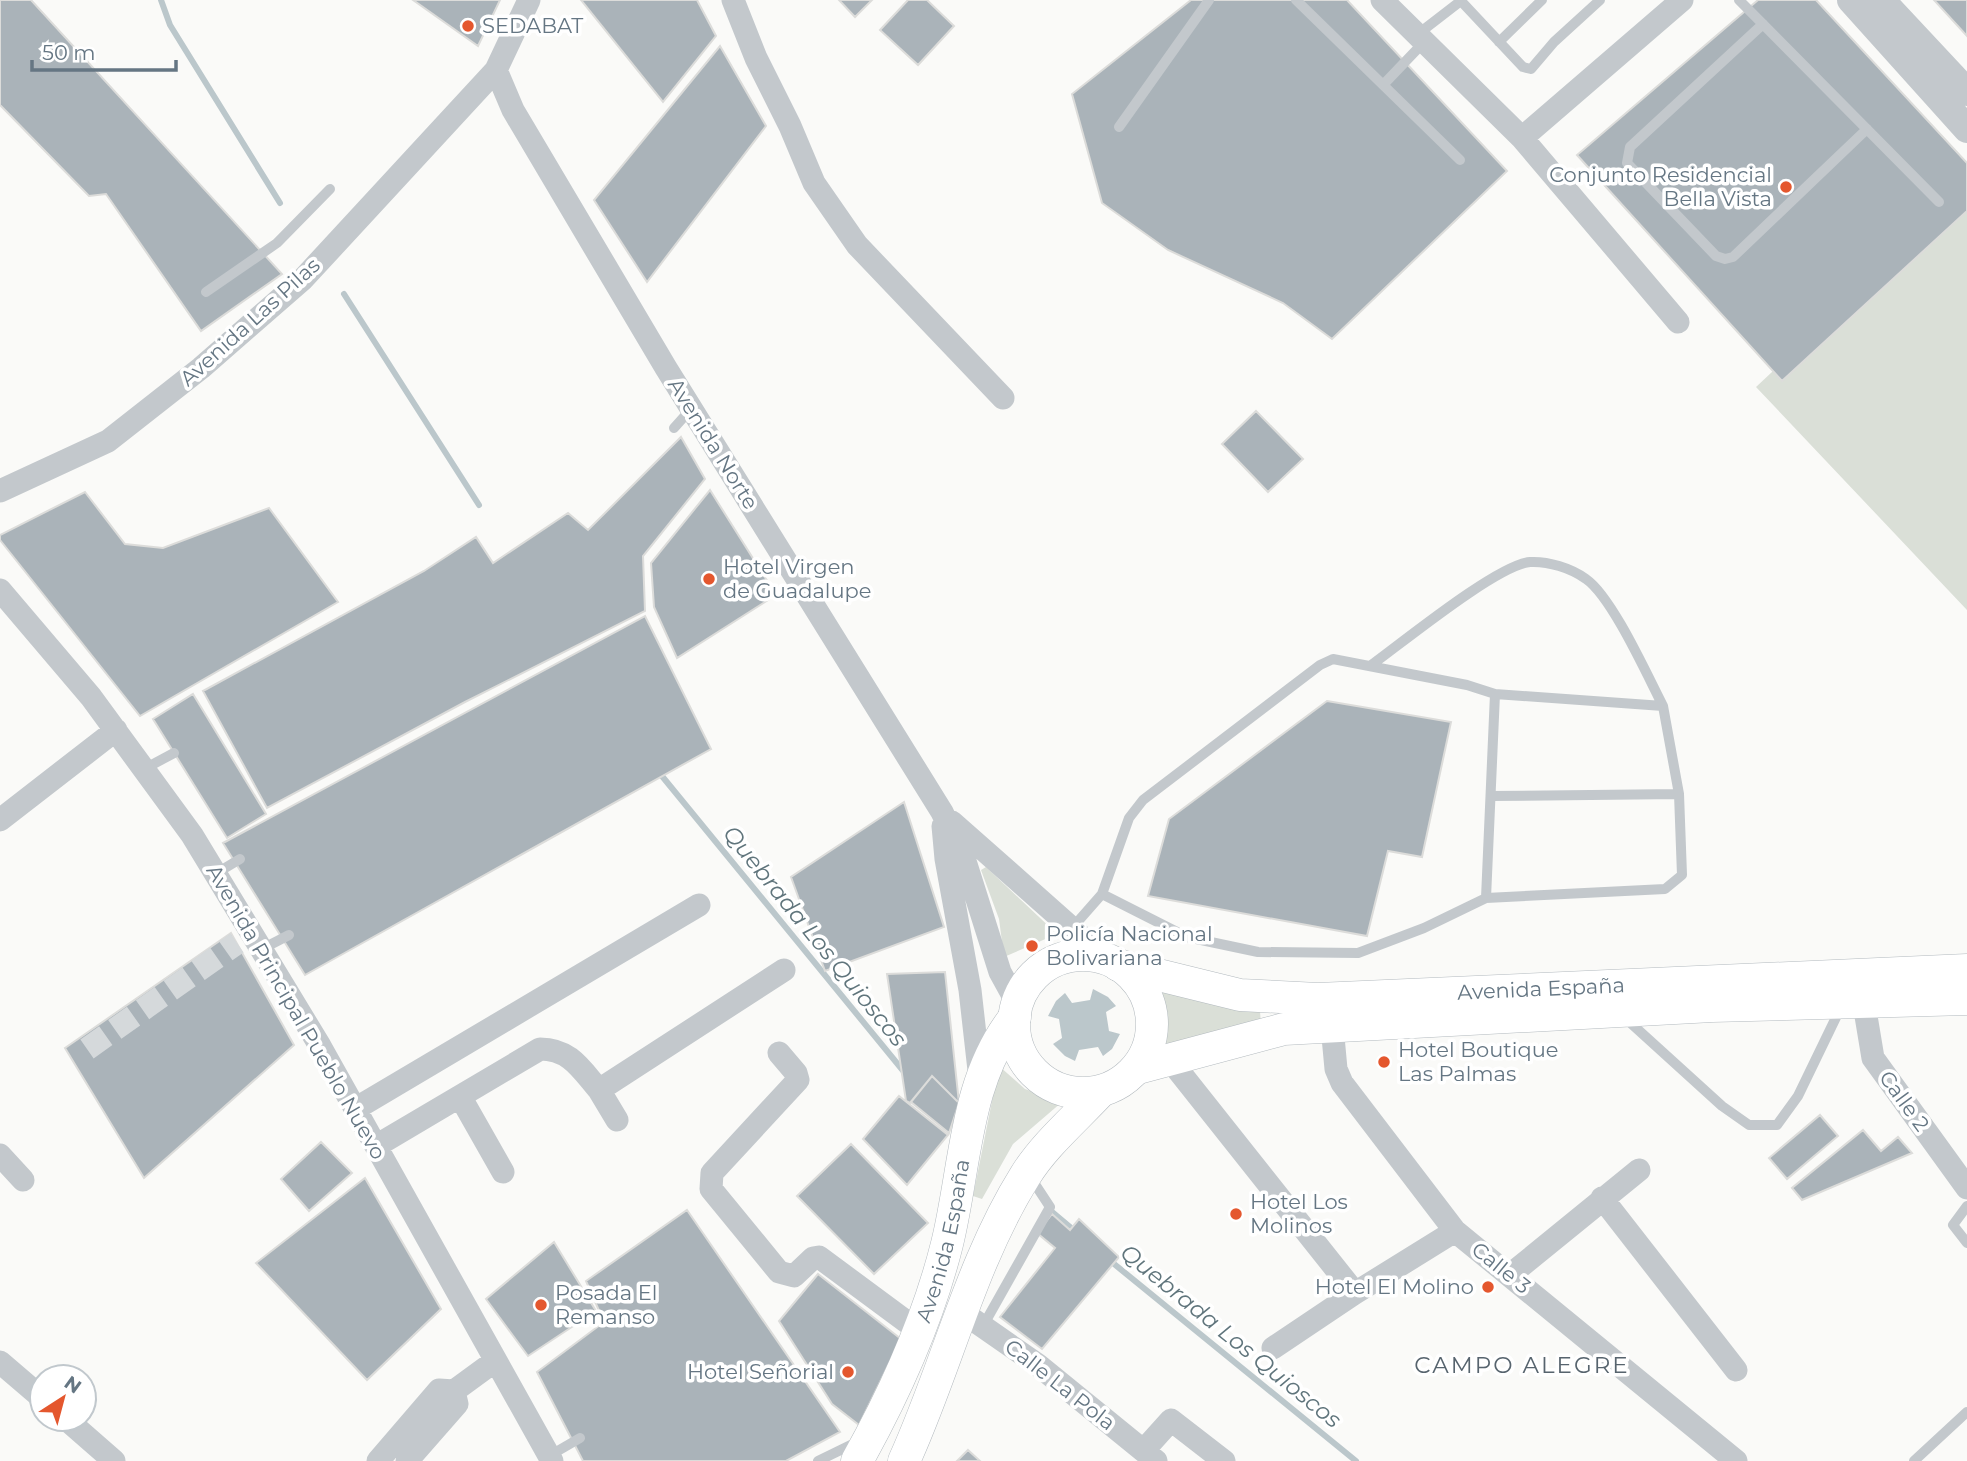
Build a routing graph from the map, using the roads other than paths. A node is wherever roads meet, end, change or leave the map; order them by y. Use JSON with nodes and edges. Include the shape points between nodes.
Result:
{"nodes":[{"id":1,"x":529,"y":0,"type":"edge"},
{"id":2,"x":733,"y":0,"type":"edge"},
{"id":3,"x":1209,"y":0,"type":"edge"},
{"id":4,"x":1296,"y":0,"type":"edge"},
{"id":5,"x":1382,"y":0,"type":"edge"},
{"id":6,"x":1461,"y":0,"type":"edge"},
{"id":7,"x":1542,"y":0,"type":"edge"},
{"id":8,"x":1600,"y":0,"type":"edge"},
{"id":9,"x":1682,"y":0,"type":"edge"},
{"id":10,"x":1739,"y":0,"type":"edge"},
{"id":11,"x":1851,"y":0,"type":"edge"},
{"id":12,"x":1881,"y":0,"type":"edge"},
{"id":13,"x":1763,"y":24,"type":"junction"},
{"id":14,"x":1421,"y":37,"type":"junction"},
{"id":15,"x":1499,"y":42,"type":"junction"},
{"id":16,"x":496,"y":70,"type":"junction"},
{"id":17,"x":1383,"y":85,"type":"junction"},
{"id":18,"x":1967,"y":92,"type":"edge"},
{"id":19,"x":1119,"y":127,"type":"dead end"},
{"id":20,"x":1867,"y":129,"type":"junction"},
{"id":21,"x":1967,"y":129,"type":"edge"},
{"id":22,"x":1522,"y":138,"type":"junction"},
{"id":23,"x":1460,"y":160,"type":"dead end"},
{"id":24,"x":330,"y":188,"type":"dead end"},
{"id":25,"x":1939,"y":202,"type":"dead end"},
{"id":26,"x":206,"y":292,"type":"dead end"},
{"id":27,"x":1678,"y":322,"type":"dead end"},
{"id":28,"x":1003,"y":398,"type":"dead end"},
{"id":29,"x":691,"y":409,"type":"junction"},
{"id":30,"x":674,"y":428,"type":"dead end"},
{"id":31,"x":0,"y":491,"type":"edge"},
{"id":32,"x":0,"y":590,"type":"edge"},
{"id":33,"x":1370,"y":666,"type":"junction"},
{"id":34,"x":1495,"y":694,"type":"junction"},
{"id":35,"x":1663,"y":706,"type":"junction"},
{"id":36,"x":116,"y":730,"type":"junction"},
{"id":37,"x":174,"y":753,"type":"dead end"},
{"id":38,"x":144,"y":769,"type":"junction"},
{"id":39,"x":1679,"y":794,"type":"junction"},
{"id":40,"x":1491,"y":796,"type":"junction"},
{"id":41,"x":942,"y":813,"type":"junction"},
{"id":42,"x":0,"y":820,"type":"edge"},
{"id":43,"x":240,"y":859,"type":"dead end"},
{"id":44,"x":215,"y":874,"type":"junction"},
{"id":45,"x":1102,"y":894,"type":"junction"},
{"id":46,"x":1486,"y":898,"type":"junction"},
{"id":47,"x":699,"y":905,"type":"dead end"},
{"id":48,"x":1073,"y":928,"type":"junction"},
{"id":49,"x":289,"y":935,"type":"dead end"},
{"id":50,"x":249,"y":942,"type":"junction"},
{"id":51,"x":1114,"y":963,"type":"junction"},
{"id":52,"x":784,"y":970,"type":"dead end"},
{"id":53,"x":1967,"y":970,"type":"edge"},
{"id":54,"x":1967,"y":999,"type":"edge"},
{"id":55,"x":1854,"y":1004,"type":"junction"},
{"id":56,"x":1016,"y":1010,"type":"junction"},
{"id":57,"x":1616,"y":1011,"type":"junction"},
{"id":58,"x":1332,"y":1026,"type":"junction"},
{"id":59,"x":779,"y":1053,"type":"dead end"},
{"id":60,"x":1170,"y":1060,"type":"junction"},
{"id":61,"x":1138,"y":1068,"type":"junction"},
{"id":62,"x":980,"y":1080,"type":"junction"},
{"id":63,"x":599,"y":1090,"type":"junction"},
{"id":64,"x":1100,"y":1092,"type":"junction"},
{"id":65,"x":461,"y":1098,"type":"junction"},
{"id":66,"x":355,"y":1110,"type":"junction"},
{"id":67,"x":617,"y":1120,"type":"dead end"},
{"id":68,"x":376,"y":1146,"type":"junction"},
{"id":69,"x":0,"y":1155,"type":"edge"},
{"id":70,"x":1639,"y":1170,"type":"dead end"},
{"id":71,"x":503,"y":1171,"type":"dead end"},
{"id":72,"x":1027,"y":1172,"type":"junction"},
{"id":73,"x":23,"y":1180,"type":"dead end"},
{"id":74,"x":1967,"y":1188,"type":"edge"},
{"id":75,"x":1602,"y":1198,"type":"junction"},
{"id":76,"x":1967,"y":1206,"type":"edge"},
{"id":77,"x":1455,"y":1231,"type":"junction"},
{"id":78,"x":1967,"y":1244,"type":"edge"},
{"id":79,"x":1510,"y":1275,"type":"junction"},
{"id":80,"x":1355,"y":1293,"type":"junction"},
{"id":81,"x":973,"y":1319,"type":"junction"},
{"id":82,"x":919,"y":1331,"type":"junction"},
{"id":83,"x":1273,"y":1349,"type":"dead end"},
{"id":84,"x":495,"y":1360,"type":"junction"},
{"id":85,"x":0,"y":1362,"type":"edge"},
{"id":86,"x":1736,"y":1370,"type":"dead end"},
{"id":87,"x":28,"y":1386,"type":"edge"},
{"id":88,"x":454,"y":1391,"type":"junction"},
{"id":89,"x":1967,"y":1412,"type":"edge"},
{"id":90,"x":82,"y":1433,"type":"edge"},
{"id":91,"x":580,"y":1438,"type":"dead end"},
{"id":92,"x":863,"y":1450,"type":"edge"},
{"id":93,"x":1150,"y":1456,"type":"edge"},
{"id":94,"x":551,"y":1458,"type":"edge"},
{"id":95,"x":1724,"y":1458,"type":"edge"},
{"id":96,"x":114,"y":1461,"type":"edge"},
{"id":97,"x":378,"y":1461,"type":"edge"},
{"id":98,"x":407,"y":1461,"type":"edge"},
{"id":99,"x":818,"y":1461,"type":"edge"},
{"id":100,"x":904,"y":1461,"type":"edge"},
{"id":101,"x":1224,"y":1461,"type":"edge"},
{"id":102,"x":1914,"y":1461,"type":"edge"}],
"edges":[{"from":1,"to":16,"type":"street","name":"Avenida Las Pilas"},
{"from":2,"to":28,"type":"street","via":[[814,183],[857,245]]},
{"from":3,"to":19,"type":"lane"},
{"from":4,"to":17,"type":"lane"},
{"from":5,"to":14,"type":"street"},
{"from":6,"to":14,"type":"lane"},
{"from":6,"to":15,"type":"lane"},
{"from":7,"to":15,"type":"lane"},
{"from":8,"to":15,"type":"lane","via":[[1531,69],[1523,67]]},
{"from":9,"to":22,"type":"street"},
{"from":10,"to":13,"type":"lane"},
{"from":11,"to":21,"type":"street"},
{"from":12,"to":18,"type":"street"},
{"from":13,"to":20,"type":"lane"},
{"from":13,"to":20,"type":"lane","via":[[1626,155],[1627,163],[1716,256],[1733,257]]},
{"from":14,"to":17,"type":"lane"},
{"from":14,"to":22,"type":"street"},
{"from":16,"to":29,"type":"street","name":"Avenida Norte","via":[[513,110]]},
{"from":16,"to":31,"type":"street","name":"Avenida Las Pilas","via":[[303,279],[201,368],[108,441]]},
{"from":17,"to":23,"type":"lane"},
{"from":20,"to":25,"type":"lane"},
{"from":22,"to":27,"type":"street"},
{"from":24,"to":26,"type":"lane","via":[[277,243]]},
{"from":29,"to":30,"type":"lane"},
{"from":29,"to":41,"type":"street","name":"Avenida Norte"},
{"from":32,"to":36,"type":"street","name":"Avenida Principal Pueblo Nuevo"},
{"from":33,"to":34,"type":"lane"},
{"from":33,"to":35,"type":"lane","via":[[1503,570],[1530,562],[1556,565],[1587,579],[1620,622]]},
{"from":33,"to":45,"type":"lane","via":[[1333,659],[1320,665],[1143,800],[1129,818]]},
{"from":34,"to":35,"type":"lane"},
{"from":34,"to":40,"type":"lane"},
{"from":35,"to":39,"type":"lane"},
{"from":36,"to":38,"type":"street","name":"Avenida Principal Pueblo Nuevo"},
{"from":36,"to":42,"type":"street"},
{"from":37,"to":38,"type":"lane"},
{"from":38,"to":44,"type":"street","name":"Avenida Principal Pueblo Nuevo"},
{"from":39,"to":40,"type":"lane"},
{"from":39,"to":46,"type":"lane","via":[[1682,875],[1665,889]]},
{"from":40,"to":46,"type":"lane"},
{"from":41,"to":48,"type":"street","name":"Avenida Norte"},
{"from":41,"to":56,"type":"street","name":"Avenida Norte","via":[[964,858]]},
{"from":41,"to":62,"type":"street"},
{"from":43,"to":44,"type":"lane"},
{"from":44,"to":50,"type":"street","name":"Avenida Principal Pueblo Nuevo"},
{"from":45,"to":46,"type":"lane","via":[[1187,937],[1271,953],[1358,953]]},
{"from":45,"to":48,"type":"lane"},
{"from":47,"to":66,"type":"street"},
{"from":48,"to":51,"type":"street","name":"Avenida Norte"},
{"from":49,"to":50,"type":"lane"},
{"from":50,"to":66,"type":"street","name":"Avenida Principal Pueblo Nuevo"},
{"from":51,"to":53,"type":"main road","name":"Avenida España","via":[[1240,995],[1318,999]]},
{"from":51,"to":56,"type":"main road","via":[[1087,956],[1054,963],[1027,983]]},
{"from":51,"to":61,"type":"main road","via":[[1139,985],[1152,1012],[1152,1032]]},
{"from":52,"to":63,"type":"street"},
{"from":54,"to":55,"type":"main road","name":"Avenida España"},
{"from":55,"to":57,"type":"main road","name":"Avenida España"},
{"from":55,"to":57,"type":"lane","via":[[1777,1125],[1749,1125],[1722,1106]]},
{"from":55,"to":74,"type":"street","name":"Calle 2","via":[[1873,1058]]},
{"from":56,"to":62,"type":"main road","name":"Avenida España","via":[[996,1041]]},
{"from":56,"to":64,"type":"main road","via":[[1016,1039],[1038,1076],[1067,1091]]},
{"from":57,"to":58,"type":"main road","name":"Avenida España"},
{"from":58,"to":60,"type":"main road","name":"Avenida España","via":[[1284,1029]]},
{"from":58,"to":77,"type":"street","name":"Calle 3","via":[[1342,1083]]},
{"from":59,"to":82,"type":"street","via":[[797,1080],[712,1173],[711,1189],[779,1272],[794,1276],[819,1257]]},
{"from":60,"to":61,"type":"main road","name":"Avenida España"},
{"from":60,"to":80,"type":"street"},
{"from":61,"to":64,"type":"main road","via":[[1121,1083]]},
{"from":62,"to":82,"type":"main road","name":"Avenida España","via":[[946,1246]]},
{"from":63,"to":65,"type":"street","via":[[573,1058],[540,1049]]},
{"from":63,"to":67,"type":"street"},
{"from":64,"to":72,"type":"main road","name":"Avenida España"},
{"from":65,"to":68,"type":"street"},
{"from":65,"to":71,"type":"street"},
{"from":66,"to":68,"type":"street","name":"Avenida Principal Pueblo Nuevo"},
{"from":68,"to":84,"type":"street","name":"Avenida Principal Pueblo Nuevo"},
{"from":69,"to":73,"type":"street"},
{"from":70,"to":75,"type":"street"},
{"from":72,"to":81,"type":"main road","name":"Avenida España","via":[[978,1266]]},
{"from":72,"to":81,"type":"lane","via":[[1050,1207]]},
{"from":75,"to":79,"type":"street"},
{"from":75,"to":86,"type":"street"},
{"from":76,"to":78,"type":"lane","via":[[1953,1225]]},
{"from":77,"to":79,"type":"street","name":"Calle 3"},
{"from":77,"to":80,"type":"street"},
{"from":79,"to":95,"type":"street","name":"Calle 3"},
{"from":80,"to":83,"type":"street"},
{"from":81,"to":93,"type":"street","name":"Calle La Pola"},
{"from":81,"to":100,"type":"main road","name":"Avenida España"},
{"from":82,"to":92,"type":"main road","name":"Avenida España"},
{"from":84,"to":88,"type":"street"},
{"from":84,"to":94,"type":"street","name":"Avenida Principal Pueblo Nuevo"},
{"from":85,"to":87,"type":"street"},
{"from":88,"to":97,"type":"street","via":[[439,1390]]},
{"from":88,"to":98,"type":"street","via":[[457,1404]]},
{"from":89,"to":102,"type":"lane"},
{"from":90,"to":96,"type":"street"},
{"from":91,"to":94,"type":"lane"},
{"from":92,"to":99,"type":"lane","via":[[852,1443]]},
{"from":93,"to":101,"type":"street","via":[[1164,1415]]}]}
